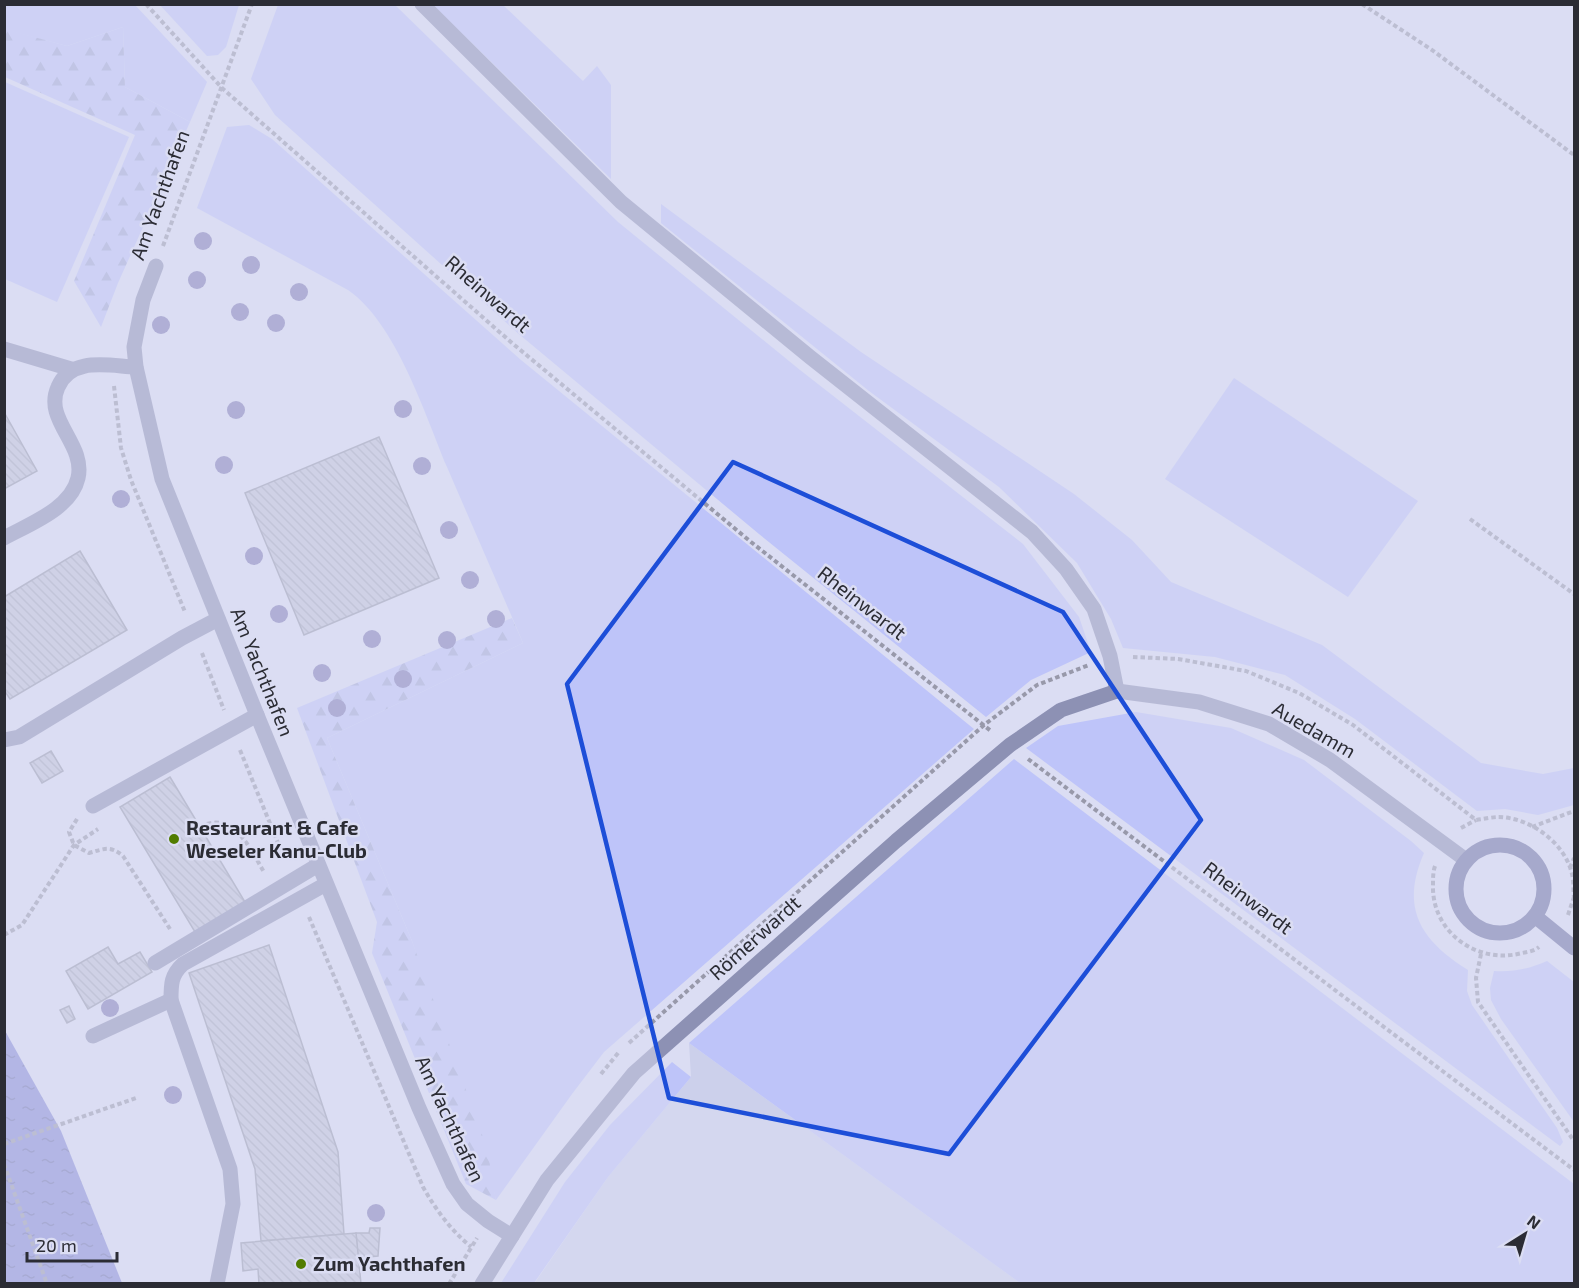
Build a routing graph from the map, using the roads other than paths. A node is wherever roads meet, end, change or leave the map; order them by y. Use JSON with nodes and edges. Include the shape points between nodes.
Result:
{"nodes":[{"id":1,"x":422,"y":4,"type":"edge"},
{"id":2,"x":156,"y":266,"type":"road end"},
{"id":3,"x":4,"y":349,"type":"edge"},
{"id":4,"x":136,"y":367,"type":"junction"},
{"id":5,"x":71,"y":369,"type":"junction"},
{"id":6,"x":4,"y":538,"type":"edge"},
{"id":7,"x":218,"y":619,"type":"junction"},
{"id":8,"x":1117,"y":691,"type":"junction"},
{"id":9,"x":256,"y":715,"type":"junction"},
{"id":10,"x":4,"y":740,"type":"edge"},
{"id":11,"x":93,"y":806,"type":"road end"},
{"id":12,"x":1466,"y":860,"type":"junction"},
{"id":13,"x":318,"y":865,"type":"junction"},
{"id":14,"x":326,"y":884,"type":"junction"},
{"id":15,"x":1536,"y":917,"type":"junction"},
{"id":16,"x":1575,"y":948,"type":"edge"},
{"id":17,"x":155,"y":963,"type":"dead end"},
{"id":18,"x":171,"y":1000,"type":"junction"},
{"id":19,"x":93,"y":1036,"type":"dead end"},
{"id":20,"x":512,"y":1236,"type":"junction"},
{"id":21,"x":217,"y":1284,"type":"edge"},
{"id":22,"x":482,"y":1284,"type":"edge"}],
"edges":[{"from":1,"to":8,"type":"street","via":[[621,202],[1032,532],[1066,569],[1094,609]]},
{"from":2,"to":4,"type":"street","name":"Am Yachthafen","via":[[143,300],[134,347]]},
{"from":3,"to":5,"type":"street"},
{"from":4,"to":5,"type":"street","via":[[83,365]]},
{"from":4,"to":7,"type":"street","name":"Am Yachthafen","via":[[162,479]]},
{"from":5,"to":6,"type":"street","via":[[54,396],[56,415],[80,464],[78,479],[71,494],[56,509]]},
{"from":7,"to":9,"type":"street","name":"Am Yachthafen"},
{"from":7,"to":10,"type":"street","via":[[19,737]]},
{"from":8,"to":12,"type":"street","name":"Auedamm","via":[[1198,702],[1269,724],[1330,760]]},
{"from":8,"to":20,"type":"street","name":"Römerwardt","via":[[1061,710],[1010,745],[634,1073],[547,1180]]},
{"from":9,"to":11,"type":"street"},
{"from":9,"to":13,"type":"street","name":"Am Yachthafen"},
{"from":12,"to":15,"type":"street","via":[[1482,849],[1501,844],[1520,850],[1536,862],[1544,879],[1544,899]]},
{"from":12,"to":15,"type":"street","via":[[1456,882],[1458,905],[1472,924],[1494,934],[1517,931]]},
{"from":13,"to":14,"type":"street","name":"Am Yachthafen"},
{"from":13,"to":17,"type":"street"},
{"from":14,"to":18,"type":"street","via":[[183,964],[171,983]]},
{"from":14,"to":20,"type":"street","name":"Am Yachthafen","via":[[453,1184],[467,1204]]},
{"from":15,"to":16,"type":"street"},
{"from":18,"to":19,"type":"street"},
{"from":18,"to":21,"type":"street","via":[[230,1169],[233,1204]]},
{"from":20,"to":22,"type":"street","name":"Römerwardt"}]}
